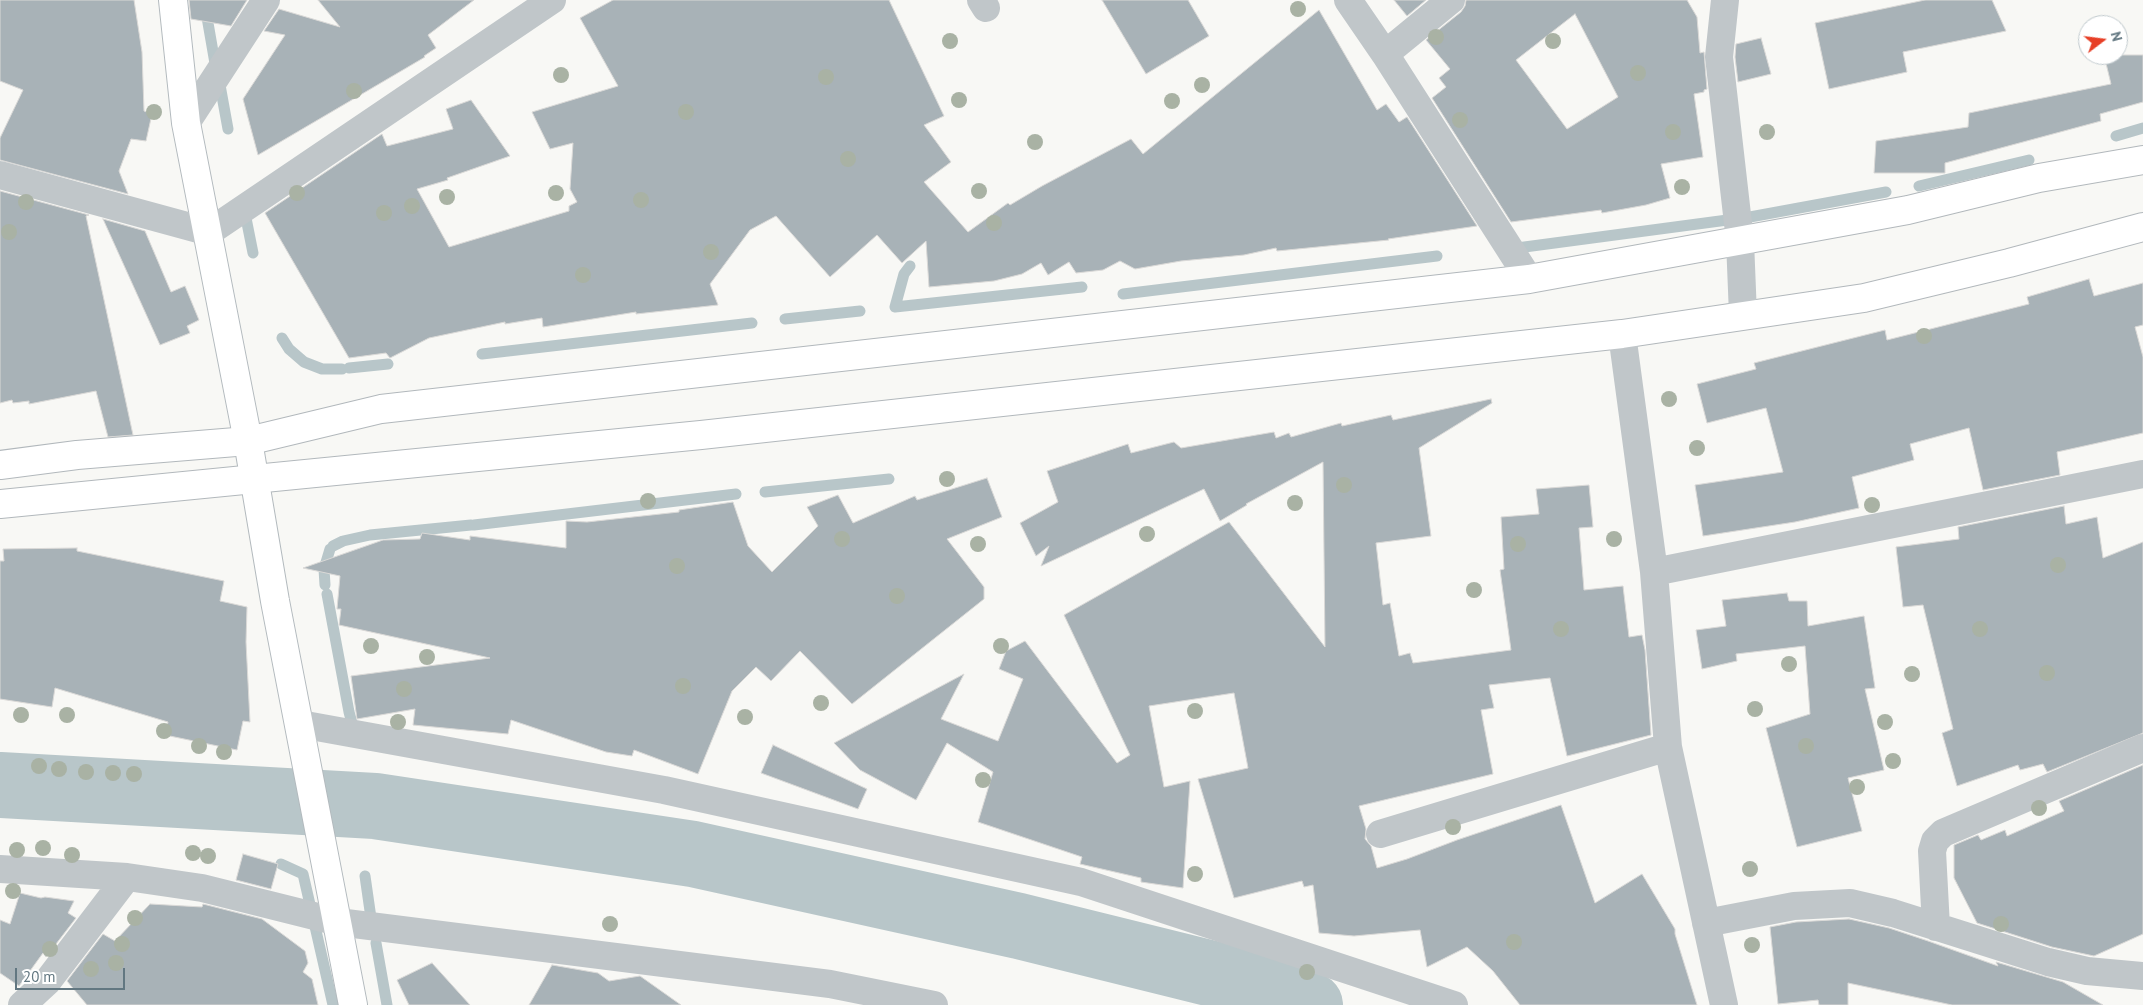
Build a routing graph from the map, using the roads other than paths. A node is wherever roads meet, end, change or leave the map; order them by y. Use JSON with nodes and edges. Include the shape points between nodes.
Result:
{"nodes":[{"id":1,"x":173,"y":0,"type":"edge"},
{"id":2,"x":266,"y":0,"type":"edge"},
{"id":3,"x":552,"y":0,"type":"edge"},
{"id":4,"x":1348,"y":0,"type":"edge"},
{"id":5,"x":1451,"y":0,"type":"edge"},
{"id":6,"x":1724,"y":0,"type":"edge"},
{"id":7,"x":1385,"y":54,"type":"junction"},
{"id":8,"x":186,"y":123,"type":"junction"},
{"id":9,"x":2143,"y":160,"type":"edge"},
{"id":10,"x":0,"y":175,"type":"edge"},
{"id":11,"x":2143,"y":227,"type":"edge"},
{"id":12,"x":209,"y":232,"type":"junction"},
{"id":13,"x":1740,"y":241,"type":"junction"},
{"id":14,"x":1529,"y":279,"type":"junction"},
{"id":15,"x":1743,"y":315,"type":"junction"},
{"id":16,"x":1622,"y":334,"type":"junction"},
{"id":17,"x":248,"y":441,"type":"junction"},
{"id":18,"x":0,"y":465,"type":"edge"},
{"id":19,"x":2143,"y":474,"type":"edge"},
{"id":20,"x":254,"y":478,"type":"junction"},
{"id":21,"x":0,"y":504,"type":"edge"},
{"id":22,"x":1654,"y":572,"type":"junction"},
{"id":23,"x":300,"y":724,"type":"junction"},
{"id":24,"x":1668,"y":747,"type":"junction"},
{"id":25,"x":2143,"y":748,"type":"edge"},
{"id":26,"x":1380,"y":834,"type":"dead end"},
{"id":27,"x":0,"y":869,"type":"edge"},
{"id":28,"x":127,"y":877,"type":"junction"},
{"id":29,"x":338,"y":922,"type":"junction"},
{"id":30,"x":1706,"y":923,"type":"junction"},
{"id":31,"x":1936,"y":927,"type":"junction"},
{"id":32,"x":2143,"y":976,"type":"edge"},
{"id":33,"x":22,"y":1005,"type":"edge"},
{"id":34,"x":353,"y":1005,"type":"edge"},
{"id":35,"x":934,"y":1005,"type":"edge"},
{"id":36,"x":1454,"y":1005,"type":"edge"},
{"id":37,"x":1724,"y":1005,"type":"edge"}],
"edges":[{"from":1,"to":8,"type":"main road"},
{"from":2,"to":8,"type":"street"},
{"from":3,"to":12,"type":"street"},
{"from":4,"to":7,"type":"street"},
{"from":5,"to":7,"type":"street"},
{"from":6,"to":13,"type":"street","via":[[1719,57]]},
{"from":7,"to":14,"type":"street"},
{"from":8,"to":12,"type":"main road"},
{"from":9,"to":13,"type":"main road","via":[[2039,178],[1908,210]]},
{"from":10,"to":12,"type":"street"},
{"from":11,"to":15,"type":"main road","via":[[1864,298]]},
{"from":12,"to":17,"type":"main road"},
{"from":13,"to":14,"type":"main road"},
{"from":13,"to":15,"type":"street"},
{"from":14,"to":17,"type":"main road","via":[[381,409]]},
{"from":15,"to":16,"type":"main road"},
{"from":16,"to":20,"type":"main road","via":[[711,434]]},
{"from":16,"to":22,"type":"street"},
{"from":17,"to":18,"type":"main road","via":[[77,455]]},
{"from":17,"to":20,"type":"main road"},
{"from":19,"to":22,"type":"street"},
{"from":20,"to":21,"type":"main road"},
{"from":20,"to":23,"type":"main road"},
{"from":22,"to":24,"type":"street"},
{"from":23,"to":29,"type":"main road"},
{"from":23,"to":36,"type":"street","via":[[664,790],[1081,882]]},
{"from":24,"to":26,"type":"street"},
{"from":24,"to":30,"type":"street"},
{"from":25,"to":31,"type":"street","via":[[1943,833],[1934,841],[1932,851]]},
{"from":27,"to":28,"type":"street"},
{"from":28,"to":29,"type":"street","via":[[202,888]]},
{"from":28,"to":33,"type":"street","via":[[47,982]]},
{"from":29,"to":34,"type":"main road"},
{"from":29,"to":35,"type":"street","via":[[830,984]]},
{"from":30,"to":31,"type":"street","via":[[1794,906],[1850,904]]},
{"from":30,"to":37,"type":"street"},
{"from":31,"to":32,"type":"street","via":[[2048,962],[2087,971]]}]}
